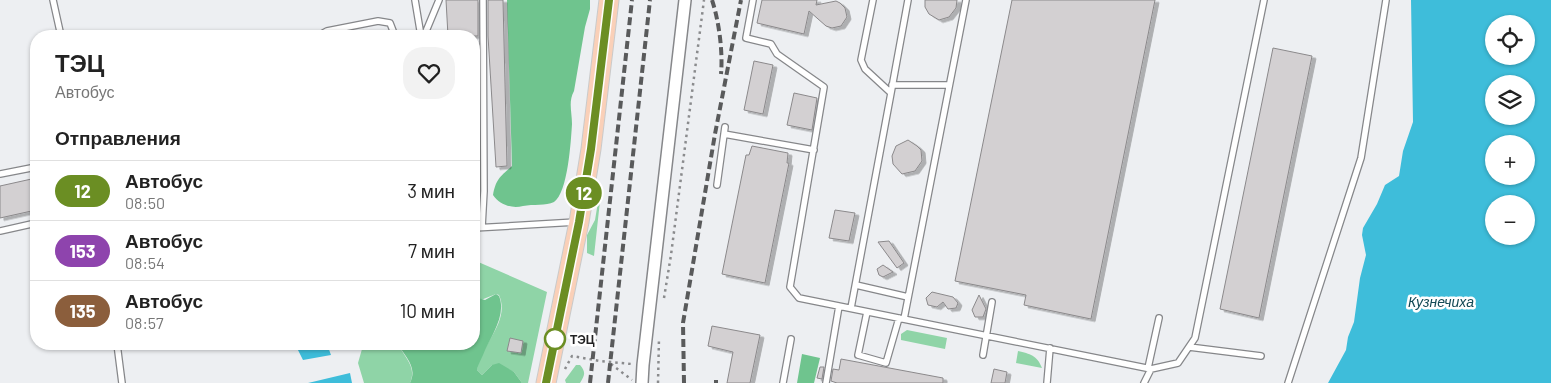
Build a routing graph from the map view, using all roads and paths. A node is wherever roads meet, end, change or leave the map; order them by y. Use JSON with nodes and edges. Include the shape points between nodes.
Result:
{"nodes":[{"id":1,"x":53,"y":0,"type":"edge"},
{"id":2,"x":415,"y":0,"type":"edge"},
{"id":3,"x":439,"y":0,"type":"edge"},
{"id":4,"x":483,"y":0,"type":"edge"},
{"id":5,"x":609,"y":0,"type":"edge"},
{"id":6,"x":685,"y":0,"type":"edge"},
{"id":7,"x":704,"y":0,"type":"edge"},
{"id":8,"x":753,"y":0,"type":"edge"},
{"id":9,"x":873,"y":0,"type":"edge"},
{"id":10,"x":908,"y":0,"type":"edge"},
{"id":11,"x":966,"y":0,"type":"edge"},
{"id":12,"x":1264,"y":0,"type":"edge"},
{"id":13,"x":1386,"y":0,"type":"edge"},
{"id":14,"x":60,"y":30,"type":"edge"},
{"id":15,"x":332,"y":30,"type":"edge"},
{"id":16,"x":393,"y":30,"type":"edge"},
{"id":17,"x":421,"y":30,"type":"edge"},
{"id":18,"x":425,"y":30,"type":"edge"},
{"id":19,"x":892,"y":85,"type":"junction"},
{"id":20,"x":949,"y":85,"type":"junction"},
{"id":21,"x":891,"y":93,"type":"junction"},
{"id":22,"x":725,"y":127,"type":"dead end"},
{"id":23,"x":724,"y":134,"type":"junction"},
{"id":24,"x":814,"y":150,"type":"junction"},
{"id":25,"x":30,"y":168,"type":"edge"},
{"id":26,"x":0,"y":174,"type":"edge"},
{"id":27,"x":717,"y":185,"type":"dead end"},
{"id":28,"x":579,"y":222,"type":"junction"},
{"id":29,"x":30,"y":224,"type":"edge"},
{"id":30,"x":482,"y":227,"type":"joint"},
{"id":31,"x":0,"y":231,"type":"edge"},
{"id":32,"x":856,"y":285,"type":"junction"},
{"id":33,"x":908,"y":297,"type":"junction"},
{"id":34,"x":663,"y":301,"type":"dead end"},
{"id":35,"x":992,"y":302,"type":"dead end"},
{"id":36,"x":839,"y":306,"type":"junction"},
{"id":37,"x":852,"y":308,"type":"junction"},
{"id":38,"x":867,"y":312,"type":"junction"},
{"id":39,"x":901,"y":318,"type":"junction"},
{"id":40,"x":1159,"y":318,"type":"dead end"},
{"id":41,"x":659,"y":329,"type":"dead end"},
{"id":42,"x":986,"y":335,"type":"junction"},
{"id":43,"x":791,"y":339,"type":"dead end"},
{"id":44,"x":1190,"y":347,"type":"junction"},
{"id":45,"x":1050,"y":348,"type":"junction"},
{"id":46,"x":118,"y":350,"type":"edge"},
{"id":47,"x":983,"y":355,"type":"dead end"},
{"id":48,"x":1261,"y":356,"type":"dead end"},
{"id":49,"x":609,"y":362,"type":"junction"},
{"id":50,"x":643,"y":365,"type":"junction"},
{"id":51,"x":658,"y":368,"type":"junction"},
{"id":52,"x":1149,"y":368,"type":"junction"},
{"id":53,"x":554,"y":380,"type":"edge"},
{"id":54,"x":122,"y":383,"type":"edge"},
{"id":55,"x":638,"y":383,"type":"edge"},
{"id":56,"x":642,"y":383,"type":"edge"},
{"id":57,"x":658,"y":383,"type":"edge"},
{"id":58,"x":783,"y":383,"type":"edge"},
{"id":59,"x":826,"y":383,"type":"edge"},
{"id":60,"x":1047,"y":383,"type":"edge"},
{"id":61,"x":1144,"y":383,"type":"edge"},
{"id":62,"x":1288,"y":383,"type":"edge"}],
"edges":[{"from":1,"to":14,"type":"lane"},
{"from":2,"to":17,"type":"lane"},
{"from":3,"to":18,"type":"lane"},
{"from":4,"to":30,"type":"lane"},
{"from":5,"to":28,"type":"main road"},
{"from":6,"to":50,"type":"street"},
{"from":7,"to":34,"type":"path","via":[[672,255]]},
{"from":8,"to":24,"type":"lane","via":[[746,38],[771,44],[777,54],[824,87]]},
{"from":9,"to":21,"type":"lane","via":[[861,60],[865,70]]},
{"from":10,"to":19,"type":"lane"},
{"from":11,"to":20,"type":"lane"},
{"from":12,"to":44,"type":"lane","via":[[1195,338]]},
{"from":13,"to":62,"type":"lane","via":[[1361,158]]},
{"from":15,"to":16,"type":"lane","via":[[378,20],[390,23]]},
{"from":19,"to":20,"type":"lane"},
{"from":19,"to":21,"type":"lane"},
{"from":20,"to":33,"type":"lane"},
{"from":21,"to":32,"type":"lane"},
{"from":22,"to":23,"type":"lane"},
{"from":23,"to":24,"type":"lane"},
{"from":23,"to":27,"type":"lane"},
{"from":24,"to":36,"type":"lane","via":[[790,287],[799,298]]},
{"from":25,"to":26,"type":"lane"},
{"from":28,"to":30,"type":"lane"},
{"from":28,"to":53,"type":"main road"},
{"from":29,"to":31,"type":"lane"},
{"from":32,"to":33,"type":"lane"},
{"from":32,"to":37,"type":"lane"},
{"from":33,"to":39,"type":"lane"},
{"from":35,"to":42,"type":"lane"},
{"from":36,"to":37,"type":"lane"},
{"from":36,"to":59,"type":"lane"},
{"from":37,"to":38,"type":"lane"},
{"from":38,"to":39,"type":"lane"},
{"from":38,"to":39,"type":"lane","via":[[858,355],[886,363]]},
{"from":39,"to":42,"type":"lane"},
{"from":40,"to":52,"type":"lane"},
{"from":41,"to":51,"type":"path"},
{"from":42,"to":45,"type":"lane"},
{"from":42,"to":47,"type":"lane"},
{"from":43,"to":58,"type":"lane"},
{"from":44,"to":48,"type":"lane"},
{"from":44,"to":52,"type":"lane","via":[[1178,363]]},
{"from":45,"to":52,"type":"lane"},
{"from":45,"to":60,"type":"lane"},
{"from":46,"to":54,"type":"lane"},
{"from":49,"to":50,"type":"path"},
{"from":49,"to":53,"type":"path","via":[[572,356]]},
{"from":49,"to":55,"type":"path"},
{"from":50,"to":51,"type":"path"},
{"from":50,"to":56,"type":"street"},
{"from":51,"to":57,"type":"path"},
{"from":52,"to":61,"type":"lane"}]}
